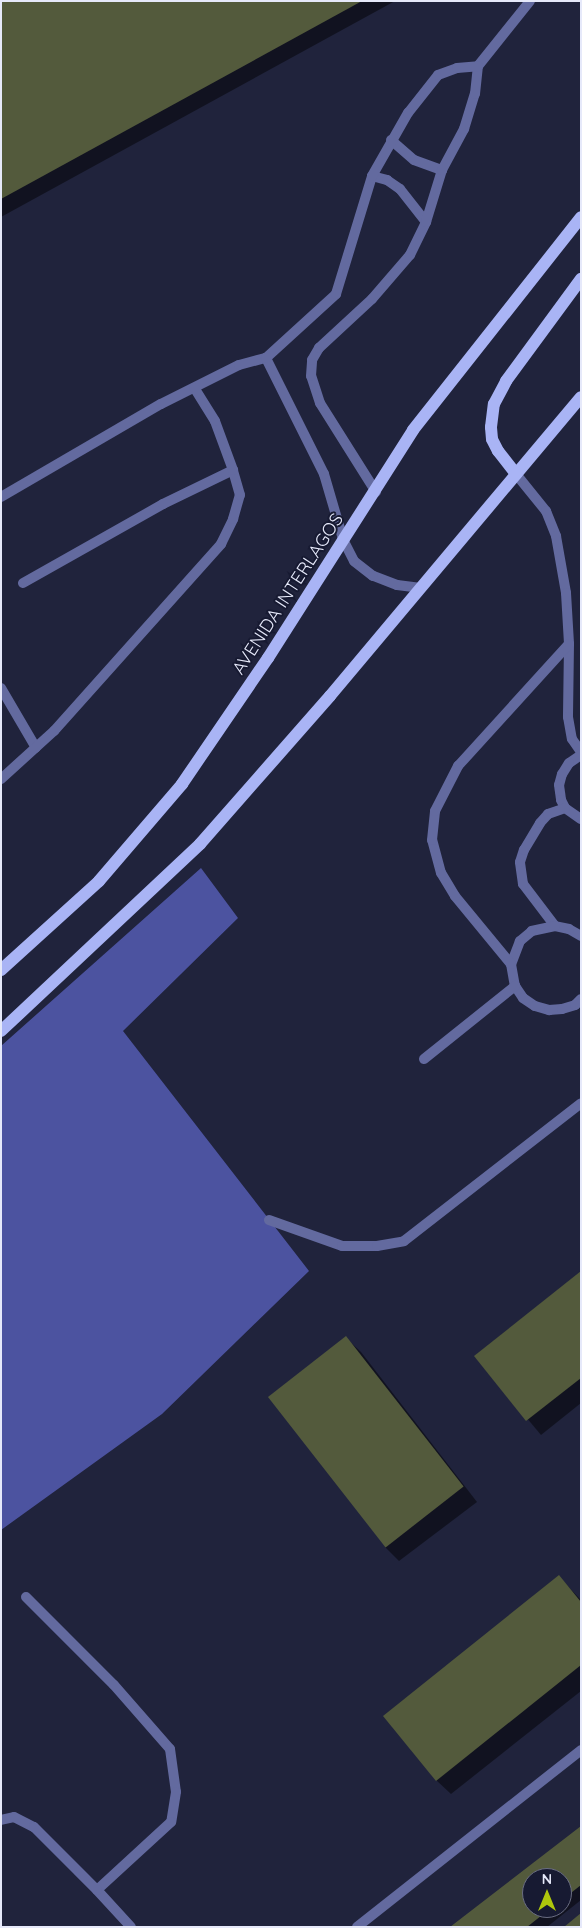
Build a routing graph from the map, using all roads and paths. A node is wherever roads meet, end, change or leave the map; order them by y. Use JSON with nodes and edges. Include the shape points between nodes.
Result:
{"nodes":[{"id":1,"x":530,"y":1,"type":"edge"},
{"id":2,"x":478,"y":66,"type":"junction"},
{"id":3,"x":391,"y":140,"type":"junction"},
{"id":4,"x":442,"y":170,"type":"junction"},
{"id":5,"x":372,"y":176,"type":"junction"},
{"id":6,"x":581,"y":217,"type":"edge"},
{"id":7,"x":426,"y":222,"type":"junction"},
{"id":8,"x":581,"y":279,"type":"edge"},
{"id":9,"x":266,"y":358,"type":"junction"},
{"id":10,"x":194,"y":388,"type":"junction"},
{"id":11,"x":581,"y":397,"type":"edge"},
{"id":12,"x":233,"y":470,"type":"junction"},
{"id":13,"x":516,"y":474,"type":"junction"},
{"id":14,"x":376,"y":492,"type":"junction"},
{"id":15,"x":1,"y":496,"type":"edge"},
{"id":16,"x":342,"y":539,"type":"junction"},
{"id":17,"x":23,"y":582,"type":"dead end"},
{"id":18,"x":421,"y":588,"type":"junction"},
{"id":19,"x":569,"y":644,"type":"junction"},
{"id":20,"x":1,"y":688,"type":"edge"},
{"id":21,"x":36,"y":748,"type":"junction"},
{"id":22,"x":581,"y":753,"type":"edge"},
{"id":23,"x":1,"y":779,"type":"edge"},
{"id":24,"x":565,"y":808,"type":"junction"},
{"id":25,"x":581,"y":820,"type":"edge"},
{"id":26,"x":555,"y":926,"type":"junction"},
{"id":27,"x":581,"y":936,"type":"edge"},
{"id":28,"x":511,"y":964,"type":"junction"},
{"id":29,"x":1,"y":970,"type":"edge"},
{"id":30,"x":515,"y":986,"type":"junction"},
{"id":31,"x":581,"y":999,"type":"edge"},
{"id":32,"x":1,"y":1031,"type":"edge"},
{"id":33,"x":424,"y":1059,"type":"dead end"},
{"id":34,"x":581,"y":1103,"type":"edge"},
{"id":35,"x":269,"y":1220,"type":"dead end"},
{"id":36,"x":26,"y":1597,"type":"dead end"},
{"id":37,"x":581,"y":1750,"type":"edge"},
{"id":38,"x":1,"y":1820,"type":"edge"},
{"id":39,"x":97,"y":1890,"type":"junction"},
{"id":40,"x":131,"y":1927,"type":"edge"},
{"id":41,"x":357,"y":1927,"type":"edge"}],
"edges":[{"from":1,"to":2,"type":"lane"},
{"from":2,"to":3,"type":"lane","via":[[438,75]]},
{"from":2,"to":4,"type":"lane","via":[[476,94],[464,129]]},
{"from":3,"to":4,"type":"lane","via":[[414,160]]},
{"from":3,"to":5,"type":"lane"},
{"from":4,"to":7,"type":"lane"},
{"from":5,"to":7,"type":"lane","via":[[400,188]]},
{"from":5,"to":9,"type":"lane","via":[[336,294]]},
{"from":6,"to":14,"type":"main road","name":"AVENIDA INTERLAGOS","via":[[413,430]]},
{"from":7,"to":14,"type":"lane","via":[[410,255],[372,298],[319,348],[312,360],[311,376],[320,403]]},
{"from":8,"to":13,"type":"main road","via":[[506,381],[494,404],[492,439]]},
{"from":9,"to":10,"type":"lane","via":[[239,365]]},
{"from":9,"to":16,"type":"lane","via":[[324,474]]},
{"from":10,"to":12,"type":"lane","via":[[215,421]]},
{"from":10,"to":15,"type":"lane"},
{"from":11,"to":13,"type":"main road"},
{"from":12,"to":17,"type":"lane","via":[[163,504]]},
{"from":12,"to":21,"type":"lane","via":[[240,495],[221,544]]},
{"from":13,"to":18,"type":"main road"},
{"from":13,"to":19,"type":"lane","via":[[546,511],[556,536],[566,593]]},
{"from":14,"to":16,"type":"main road","name":"AVENIDA INTERLAGOS"},
{"from":16,"to":18,"type":"lane","via":[[354,561],[373,576],[397,585]]},
{"from":16,"to":29,"type":"main road","name":"AVENIDA INTERLAGOS","via":[[268,658],[182,784],[98,881]]},
{"from":18,"to":32,"type":"main road","via":[[200,844]]},
{"from":19,"to":22,"type":"lane","via":[[568,717],[572,738]]},
{"from":19,"to":28,"type":"lane","via":[[458,766],[435,811],[432,840],[441,873],[454,896]]},
{"from":20,"to":21,"type":"lane"},
{"from":21,"to":23,"type":"lane"},
{"from":22,"to":24,"type":"lane","via":[[562,774],[559,791]]},
{"from":24,"to":25,"type":"lane"},
{"from":24,"to":26,"type":"lane","via":[[548,814],[540,823],[520,862],[523,884]]},
{"from":26,"to":27,"type":"lane"},
{"from":26,"to":28,"type":"lane","via":[[532,930],[520,941]]},
{"from":28,"to":30,"type":"lane"},
{"from":30,"to":31,"type":"lane","via":[[523,998],[549,1010],[562,1009]]},
{"from":30,"to":33,"type":"lane"},
{"from":34,"to":35,"type":"lane","via":[[404,1241],[377,1246],[342,1246]]},
{"from":36,"to":39,"type":"lane","via":[[114,1685],[170,1749],[176,1792],[171,1822]]},
{"from":37,"to":41,"type":"lane"},
{"from":38,"to":39,"type":"lane","via":[[14,1817],[34,1827]]},
{"from":39,"to":40,"type":"lane"}]}
